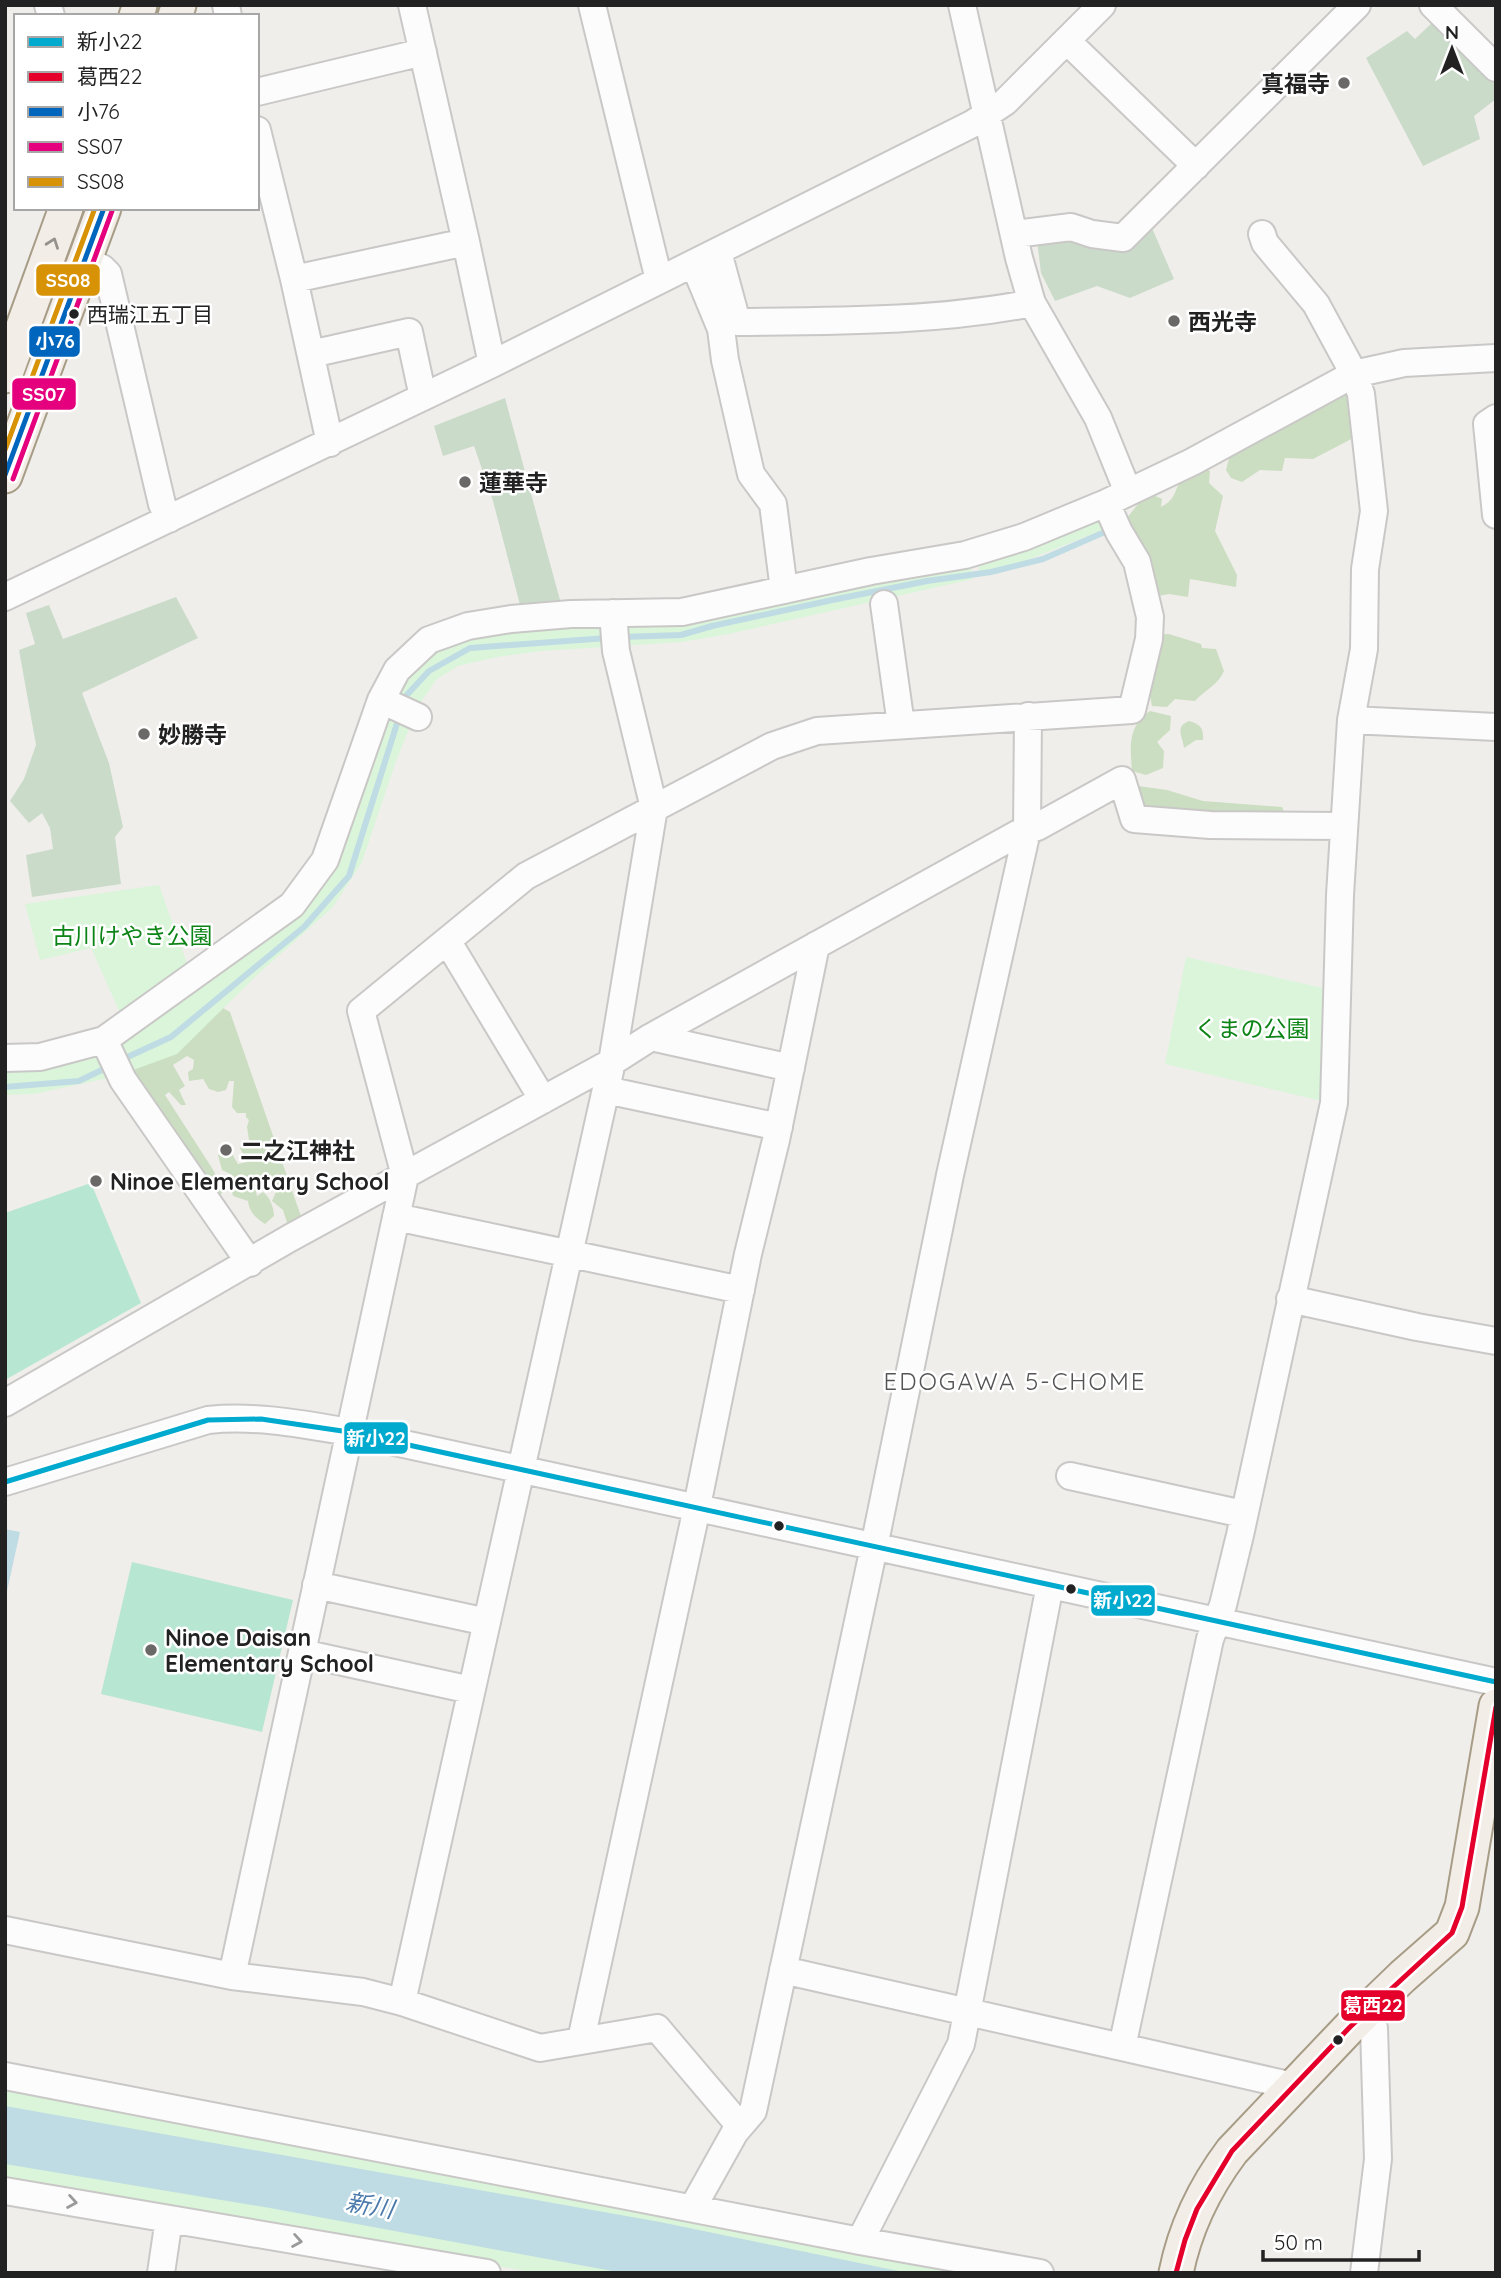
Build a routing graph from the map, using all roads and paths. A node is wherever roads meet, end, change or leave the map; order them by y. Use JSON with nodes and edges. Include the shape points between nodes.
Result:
{"nodes":[{"id":1,"x":412,"y":5,"type":"edge"},
{"id":2,"x":592,"y":5,"type":"edge"},
{"id":3,"x":962,"y":5,"type":"edge"},
{"id":4,"x":1102,"y":5,"type":"edge"},
{"id":5,"x":1357,"y":5,"type":"edge"},
{"id":6,"x":1433,"y":5,"type":"edge"},
{"id":7,"x":1067,"y":41,"type":"junction"},
{"id":8,"x":424,"y":52,"type":"junction"},
{"id":9,"x":1496,"y":68,"type":"edge"},
{"id":10,"x":259,"y":92,"type":"edge"},
{"id":11,"x":987,"y":115,"type":"junction"},
{"id":12,"x":259,"y":138,"type":"edge"},
{"id":13,"x":1196,"y":166,"type":"junction"},
{"id":14,"x":65,"y":210,"type":"edge"},
{"id":15,"x":103,"y":210,"type":"edge"},
{"id":16,"x":1015,"y":234,"type":"junction"},
{"id":17,"x":1262,"y":234,"type":"dead end"},
{"id":18,"x":466,"y":242,"type":"junction"},
{"id":19,"x":718,"y":252,"type":"junction"},
{"id":20,"x":85,"y":260,"type":"junction"},
{"id":21,"x":694,"y":264,"type":"junction"},
{"id":22,"x":294,"y":279,"type":"junction"},
{"id":23,"x":659,"y":280,"type":"junction"},
{"id":24,"x":1032,"y":303,"type":"junction"},
{"id":25,"x":311,"y":354,"type":"junction"},
{"id":26,"x":1496,"y":358,"type":"edge"},
{"id":27,"x":492,"y":364,"type":"junction"},
{"id":28,"x":1354,"y":374,"type":"junction"},
{"id":29,"x":5,"y":376,"type":"edge"},
{"id":30,"x":423,"y":397,"type":"junction"},
{"id":31,"x":1496,"y":418,"type":"edge"},
{"id":32,"x":330,"y":443,"type":"junction"},
{"id":33,"x":7,"y":464,"type":"edge"},
{"id":34,"x":1117,"y":498,"type":"junction"},
{"id":35,"x":1496,"y":515,"type":"edge"},
{"id":36,"x":169,"y":519,"type":"junction"},
{"id":37,"x":784,"y":590,"type":"junction"},
{"id":38,"x":5,"y":597,"type":"edge"},
{"id":39,"x":884,"y":604,"type":"dead end"},
{"id":40,"x":613,"y":613,"type":"junction"},
{"id":41,"x":381,"y":700,"type":"junction"},
{"id":42,"x":1028,"y":716,"type":"junction"},
{"id":43,"x":418,"y":717,"type":"dead end"},
{"id":44,"x":1351,"y":720,"type":"junction"},
{"id":45,"x":901,"y":725,"type":"junction"},
{"id":46,"x":1496,"y":727,"type":"edge"},
{"id":47,"x":654,"y":808,"type":"junction"},
{"id":48,"x":1343,"y":826,"type":"junction"},
{"id":49,"x":1027,"y":831,"type":"junction"},
{"id":50,"x":448,"y":942,"type":"junction"},
{"id":51,"x":816,"y":945,"type":"junction"},
{"id":52,"x":651,"y":1037,"type":"junction"},
{"id":53,"x":106,"y":1045,"type":"junction"},
{"id":54,"x":5,"y":1058,"type":"edge"},
{"id":55,"x":612,"y":1062,"type":"junction"},
{"id":56,"x":791,"y":1069,"type":"junction"},
{"id":57,"x":606,"y":1090,"type":"junction"},
{"id":58,"x":543,"y":1100,"type":"junction"},
{"id":59,"x":779,"y":1127,"type":"junction"},
{"id":60,"x":405,"y":1176,"type":"junction"},
{"id":61,"x":396,"y":1217,"type":"junction"},
{"id":62,"x":570,"y":1254,"type":"junction"},
{"id":63,"x":250,"y":1263,"type":"junction"},
{"id":64,"x":741,"y":1290,"type":"junction"},
{"id":65,"x":1290,"y":1299,"type":"junction"},
{"id":66,"x":1496,"y":1340,"type":"edge"},
{"id":67,"x":5,"y":1403,"type":"edge"},
{"id":68,"x":349,"y":1432,"type":"junction"},
{"id":69,"x":521,"y":1470,"type":"junction"},
{"id":70,"x":1070,"y":1476,"type":"dead end"},
{"id":71,"x":5,"y":1482,"type":"edge"},
{"id":72,"x":696,"y":1509,"type":"junction"},
{"id":73,"x":1244,"y":1514,"type":"junction"},
{"id":74,"x":874,"y":1547,"type":"junction"},
{"id":75,"x":316,"y":1585,"type":"junction"},
{"id":76,"x":1050,"y":1586,"type":"junction"},
{"id":77,"x":487,"y":1622,"type":"junction"},
{"id":78,"x":1218,"y":1622,"type":"junction"},
{"id":79,"x":302,"y":1653,"type":"junction"},
{"id":80,"x":1496,"y":1682,"type":"edge"},
{"id":81,"x":471,"y":1690,"type":"junction"},
{"id":82,"x":1496,"y":1706,"type":"edge"},
{"id":83,"x":5,"y":1930,"type":"edge"},
{"id":84,"x":783,"y":1970,"type":"junction"},
{"id":85,"x":232,"y":1976,"type":"junction"},
{"id":86,"x":402,"y":2002,"type":"junction"},
{"id":87,"x":967,"y":2012,"type":"junction"},
{"id":88,"x":1365,"y":2012,"type":"junction"},
{"id":89,"x":581,"y":2040,"type":"junction"},
{"id":90,"x":1122,"y":2047,"type":"junction"},
{"id":91,"x":5,"y":2076,"type":"edge"},
{"id":92,"x":1293,"y":2086,"type":"junction"},
{"id":93,"x":740,"y":2126,"type":"junction"},
{"id":94,"x":5,"y":2191,"type":"edge"},
{"id":95,"x":693,"y":2207,"type":"junction"},
{"id":96,"x":169,"y":2219,"type":"junction"},
{"id":97,"x":860,"y":2241,"type":"junction"},
{"id":98,"x":161,"y":2273,"type":"edge"},
{"id":99,"x":487,"y":2273,"type":"edge"},
{"id":100,"x":1040,"y":2273,"type":"edge"},
{"id":101,"x":1175,"y":2273,"type":"edge"},
{"id":102,"x":1364,"y":2273,"type":"edge"}],
"edges":[{"from":1,"to":8,"type":"street"},
{"from":2,"to":23,"type":"street"},
{"from":3,"to":11,"type":"street"},
{"from":4,"to":7,"type":"street"},
{"from":5,"to":13,"type":"street"},
{"from":6,"to":9,"type":"street"},
{"from":7,"to":11,"type":"street"},
{"from":7,"to":13,"type":"street"},
{"from":8,"to":10,"type":"street"},
{"from":8,"to":18,"type":"street"},
{"from":11,"to":16,"type":"street"},
{"from":11,"to":19,"type":"street"},
{"from":12,"to":22,"type":"street"},
{"from":13,"to":16,"type":"street","via":[[1123,238],[1071,227]]},
{"from":29,"to":14,"type":"main road","one_way":true},
{"from":15,"to":20,"type":"main road"},
{"from":16,"to":24,"type":"street"},
{"from":17,"to":28,"type":"street","via":[[1316,303]]},
{"from":18,"to":22,"type":"street"},
{"from":18,"to":27,"type":"street"},
{"from":19,"to":21,"type":"street"},
{"from":19,"to":24,"type":"street","via":[[737,322],[864,321]]},
{"from":20,"to":33,"type":"main road"},
{"from":20,"to":36,"type":"street","via":[[108,274]]},
{"from":21,"to":23,"type":"street"},
{"from":21,"to":37,"type":"street","via":[[722,329],[724,360],[751,474],[773,504]]},
{"from":22,"to":25,"type":"street"},
{"from":23,"to":27,"type":"street"},
{"from":24,"to":34,"type":"street","via":[[1098,418]]},
{"from":25,"to":30,"type":"street","via":[[409,332]]},
{"from":25,"to":32,"type":"street"},
{"from":26,"to":28,"type":"street","via":[[1404,363]]},
{"from":27,"to":30,"type":"street"},
{"from":28,"to":34,"type":"street"},
{"from":28,"to":44,"type":"street","via":[[1361,394],[1374,511],[1365,569],[1364,649]]},
{"from":30,"to":32,"type":"street"},
{"from":31,"to":35,"type":"street","via":[[1487,424]]},
{"from":32,"to":36,"type":"street"},
{"from":34,"to":37,"type":"street","via":[[1024,537],[965,555]]},
{"from":34,"to":42,"type":"street","via":[[1119,532],[1137,562],[1150,617],[1132,710]]},
{"from":36,"to":38,"type":"street"},
{"from":37,"to":40,"type":"street","via":[[682,612]]},
{"from":39,"to":45,"type":"street"},
{"from":40,"to":41,"type":"street","via":[[511,619],[468,626],[429,640],[397,670]]},
{"from":40,"to":47,"type":"street","via":[[616,651]]},
{"from":41,"to":43,"type":"street"},
{"from":41,"to":53,"type":"street","via":[[325,860],[292,905]]},
{"from":42,"to":45,"type":"street"},
{"from":42,"to":49,"type":"street"},
{"from":44,"to":46,"type":"street"},
{"from":44,"to":48,"type":"street"},
{"from":45,"to":47,"type":"street","via":[[817,731],[772,746]]},
{"from":47,"to":50,"type":"street","via":[[526,876]]},
{"from":47,"to":55,"type":"street"},
{"from":48,"to":49,"type":"street","via":[[1134,819],[1122,780]]},
{"from":48,"to":65,"type":"street","via":[[1334,1103]]},
{"from":49,"to":51,"type":"street"},
{"from":49,"to":74,"type":"street"},
{"from":50,"to":58,"type":"street"},
{"from":50,"to":60,"type":"street","via":[[361,1011]]},
{"from":51,"to":52,"type":"street"},
{"from":51,"to":56,"type":"street"},
{"from":52,"to":55,"type":"street"},
{"from":52,"to":56,"type":"street"},
{"from":53,"to":54,"type":"street"},
{"from":53,"to":63,"type":"street","via":[[121,1076]]},
{"from":55,"to":57,"type":"street"},
{"from":55,"to":58,"type":"street"},
{"from":56,"to":59,"type":"street"},
{"from":57,"to":59,"type":"street"},
{"from":57,"to":62,"type":"street"},
{"from":58,"to":60,"type":"street"},
{"from":59,"to":64,"type":"street"},
{"from":60,"to":61,"type":"street"},
{"from":60,"to":63,"type":"street"},
{"from":61,"to":62,"type":"street"},
{"from":61,"to":68,"type":"street"},
{"from":62,"to":64,"type":"street"},
{"from":62,"to":69,"type":"street"},
{"from":63,"to":67,"type":"street"},
{"from":64,"to":72,"type":"street"},
{"from":65,"to":66,"type":"street"},
{"from":65,"to":73,"type":"street"},
{"from":68,"to":69,"type":"street"},
{"from":68,"to":71,"type":"street","via":[[271,1419],[208,1420]]},
{"from":68,"to":75,"type":"street"},
{"from":69,"to":72,"type":"street"},
{"from":69,"to":77,"type":"street"},
{"from":70,"to":73,"type":"street"},
{"from":72,"to":74,"type":"street"},
{"from":72,"to":89,"type":"street"},
{"from":73,"to":78,"type":"street"},
{"from":74,"to":76,"type":"street"},
{"from":74,"to":84,"type":"street"},
{"from":75,"to":77,"type":"street"},
{"from":75,"to":79,"type":"street"},
{"from":76,"to":78,"type":"street"},
{"from":76,"to":87,"type":"street"},
{"from":77,"to":81,"type":"street"},
{"from":78,"to":80,"type":"street"},
{"from":78,"to":90,"type":"street","via":[[1210,1639]]},
{"from":79,"to":81,"type":"street"},
{"from":79,"to":85,"type":"street"},
{"from":81,"to":86,"type":"street"},
{"from":82,"to":88,"type":"main road","via":[[1452,1934]]},
{"from":83,"to":85,"type":"street"},
{"from":84,"to":87,"type":"street"},
{"from":84,"to":93,"type":"street","via":[[754,2111]]},
{"from":85,"to":86,"type":"street","via":[[363,1992]]},
{"from":86,"to":89,"type":"street","via":[[540,2048]]},
{"from":87,"to":90,"type":"street"},
{"from":87,"to":97,"type":"street","via":[[961,2044]]},
{"from":88,"to":92,"type":"main road"},
{"from":88,"to":102,"type":"street","via":[[1374,2028],[1378,2160]]},
{"from":89,"to":93,"type":"street","via":[[657,2028]]},
{"from":90,"to":92,"type":"street"},
{"from":91,"to":95,"type":"street"},
{"from":92,"to":101,"type":"main road","via":[[1221,2166],[1192,2218]]},
{"from":93,"to":95,"type":"street"},
{"from":94,"to":96,"type":"street","one_way":true},
{"from":95,"to":97,"type":"street"},
{"from":96,"to":98,"type":"street"},
{"from":96,"to":99,"type":"street","one_way":true},
{"from":97,"to":100,"type":"street"}]}
